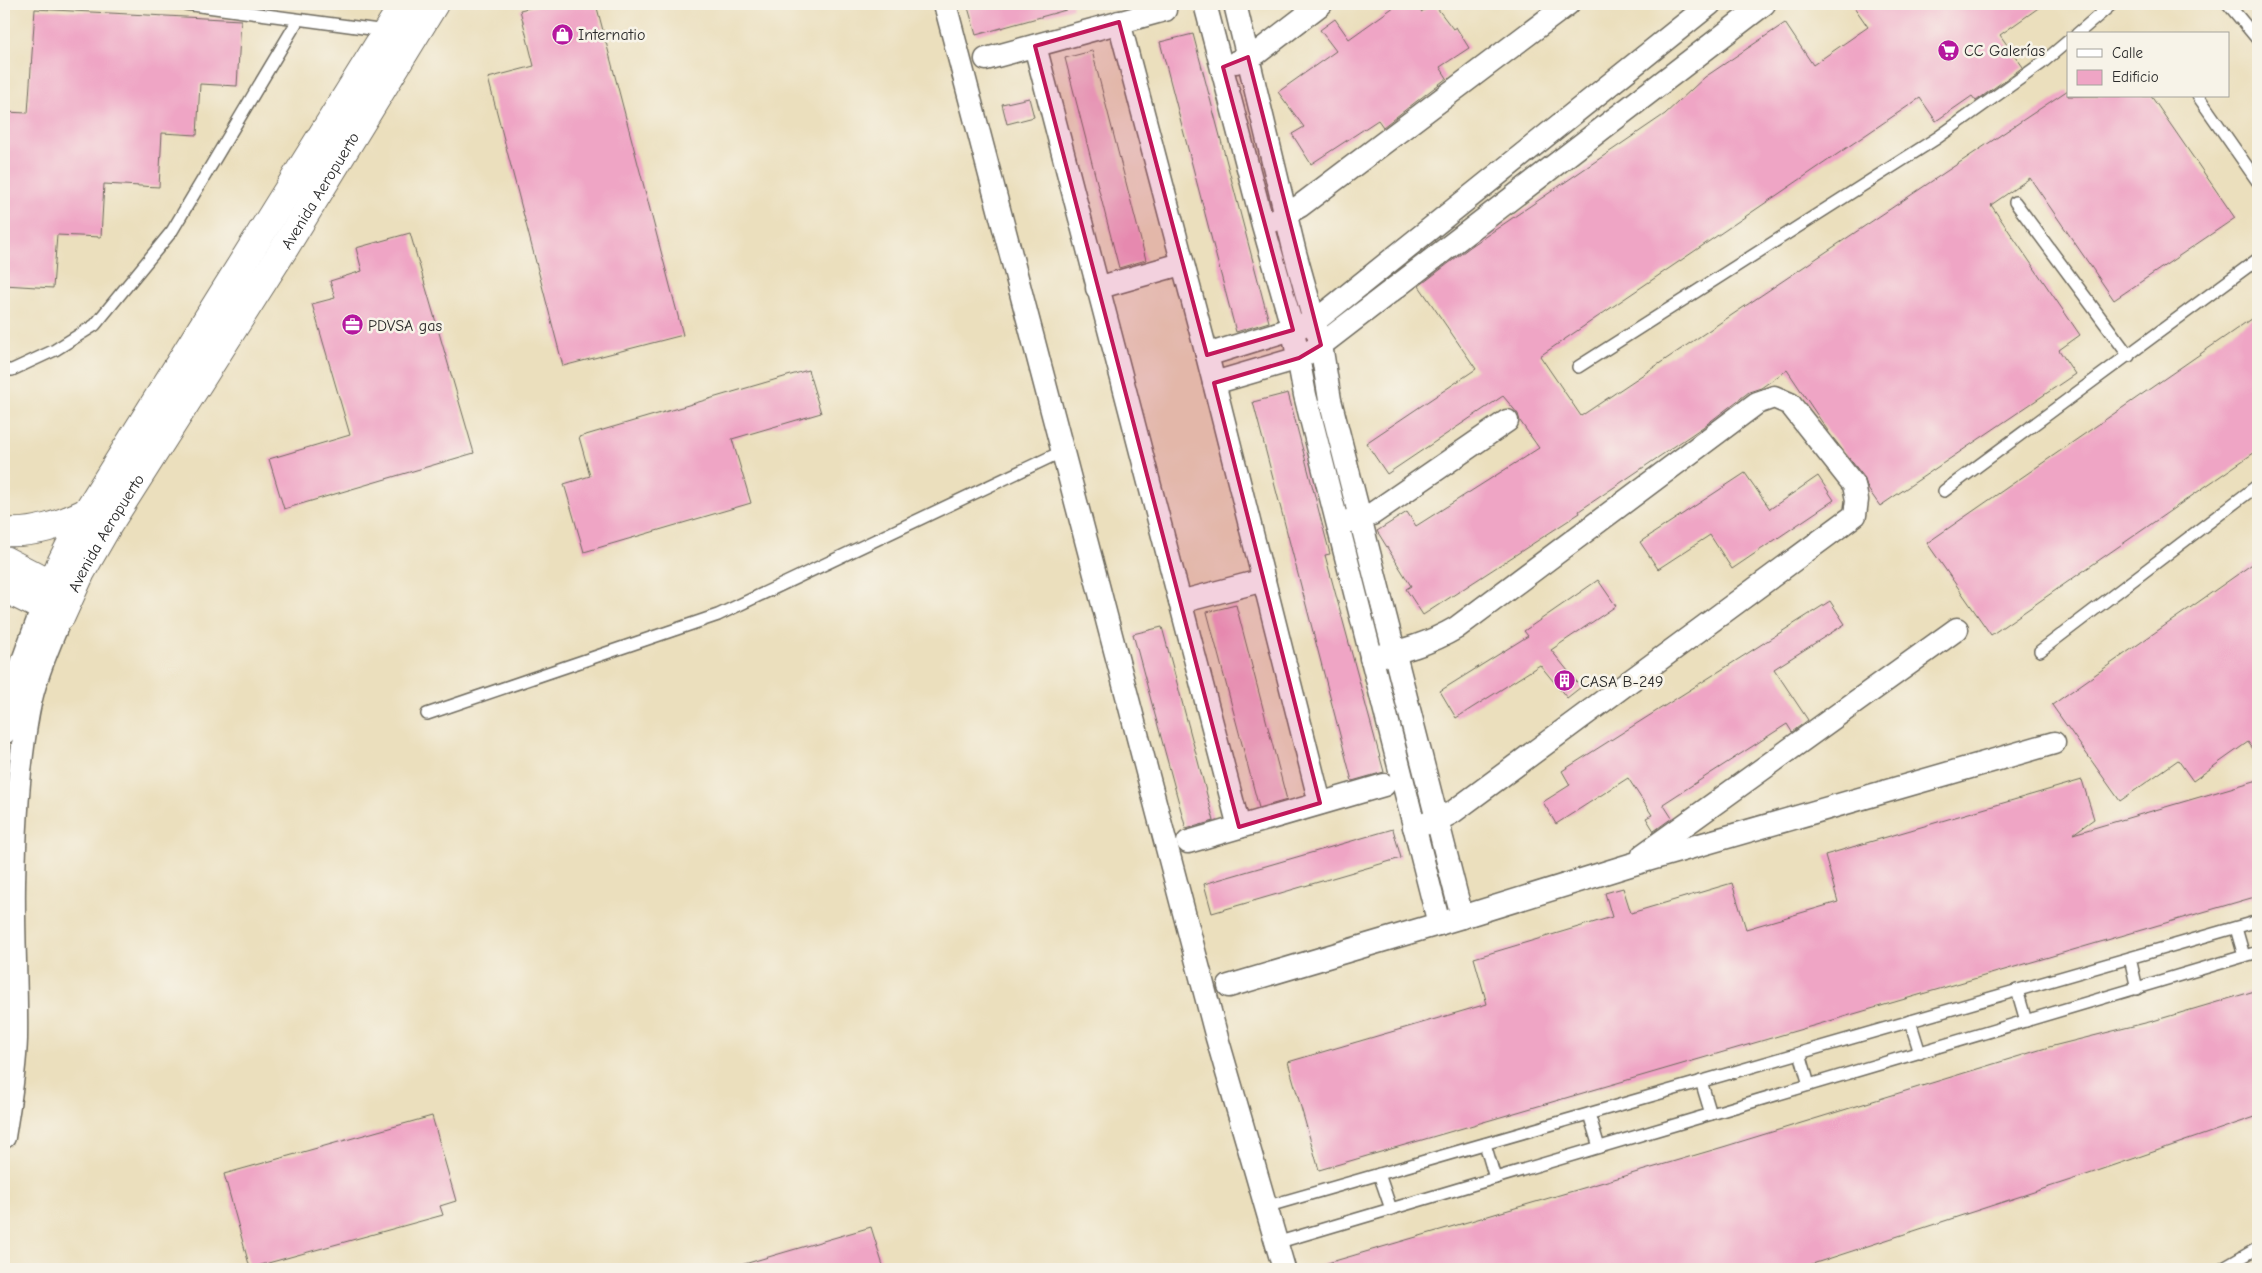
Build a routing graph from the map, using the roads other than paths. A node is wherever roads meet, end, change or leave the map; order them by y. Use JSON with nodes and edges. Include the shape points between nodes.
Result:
{"nodes":[{"id":1,"x":185,"y":4,"type":"edge"},
{"id":2,"x":404,"y":4,"type":"edge"},
{"id":3,"x":434,"y":4,"type":"edge"},
{"id":4,"x":945,"y":4,"type":"edge"},
{"id":5,"x":1205,"y":4,"type":"edge"},
{"id":6,"x":1234,"y":4,"type":"edge"},
{"id":7,"x":1321,"y":4,"type":"edge"},
{"id":8,"x":1568,"y":4,"type":"edge"},
{"id":9,"x":1710,"y":4,"type":"edge"},
{"id":10,"x":1764,"y":4,"type":"edge"},
{"id":11,"x":2112,"y":4,"type":"edge"},
{"id":12,"x":2228,"y":4,"type":"edge"},
{"id":13,"x":1165,"y":10,"type":"dead end"},
{"id":14,"x":298,"y":20,"type":"junction"},
{"id":15,"x":1119,"y":22,"type":"junction"},
{"id":16,"x":2078,"y":32,"type":"edge"},
{"id":17,"x":400,"y":34,"type":"junction"},
{"id":18,"x":2258,"y":40,"type":"edge"},
{"id":19,"x":2067,"y":42,"type":"edge"},
{"id":20,"x":1035,"y":46,"type":"junction"},
{"id":21,"x":1248,"y":58,"type":"junction"},
{"id":22,"x":986,"y":59,"type":"dead end"},
{"id":23,"x":1223,"y":67,"type":"junction"},
{"id":24,"x":2199,"y":98,"type":"edge"},
{"id":25,"x":2258,"y":182,"type":"edge"},
{"id":26,"x":2015,"y":202,"type":"dead end"},
{"id":27,"x":1286,"y":215,"type":"junction"},
{"id":28,"x":1263,"y":225,"type":"junction"},
{"id":29,"x":2258,"y":259,"type":"edge"},
{"id":30,"x":1182,"y":264,"type":"junction"},
{"id":31,"x":1097,"y":288,"type":"junction"},
{"id":32,"x":1314,"y":322,"type":"junction"},
{"id":33,"x":1293,"y":330,"type":"junction"},
{"id":34,"x":1321,"y":345,"type":"junction"},
{"id":35,"x":1207,"y":355,"type":"junction"},
{"id":36,"x":2129,"y":356,"type":"junction"},
{"id":37,"x":1299,"y":358,"type":"junction"},
{"id":38,"x":1578,"y":367,"type":"dead end"},
{"id":39,"x":4,"y":370,"type":"edge"},
{"id":40,"x":1214,"y":383,"type":"junction"},
{"id":41,"x":1507,"y":421,"type":"dead end"},
{"id":42,"x":1063,"y":451,"type":"junction"},
{"id":43,"x":2258,"y":485,"type":"edge"},
{"id":44,"x":1944,"y":491,"type":"dead end"},
{"id":45,"x":87,"y":512,"type":"junction"},
{"id":46,"x":1360,"y":518,"type":"junction"},
{"id":47,"x":1337,"y":525,"type":"junction"},
{"id":48,"x":4,"y":532,"type":"edge"},
{"id":49,"x":4,"y":560,"type":"edge"},
{"id":50,"x":1264,"y":580,"type":"junction"},
{"id":51,"x":4,"y":588,"type":"edge"},
{"id":52,"x":57,"y":601,"type":"junction"},
{"id":53,"x":1180,"y":602,"type":"junction"},
{"id":54,"x":1957,"y":629,"type":"dead end"},
{"id":55,"x":1396,"y":652,"type":"junction"},
{"id":56,"x":2040,"y":652,"type":"dead end"},
{"id":57,"x":1371,"y":658,"type":"junction"},
{"id":58,"x":427,"y":714,"type":"dead end"},
{"id":59,"x":4,"y":733,"type":"edge"},
{"id":60,"x":2054,"y":742,"type":"dead end"},
{"id":61,"x":1384,"y":785,"type":"dead end"},
{"id":62,"x":1320,"y":803,"type":"junction"},
{"id":63,"x":1438,"y":820,"type":"junction"},
{"id":64,"x":1239,"y":827,"type":"junction"},
{"id":65,"x":1414,"y":827,"type":"junction"},
{"id":66,"x":1188,"y":842,"type":"dead end"},
{"id":67,"x":1630,"y":865,"type":"junction"},
{"id":68,"x":1462,"y":917,"type":"junction"},
{"id":69,"x":2258,"y":921,"type":"edge"},
{"id":70,"x":1439,"y":924,"type":"junction"},
{"id":71,"x":2236,"y":928,"type":"junction"},
{"id":72,"x":2258,"y":952,"type":"edge"},
{"id":73,"x":2244,"y":956,"type":"junction"},
{"id":74,"x":2130,"y":958,"type":"junction"},
{"id":75,"x":1229,"y":986,"type":"dead end"},
{"id":76,"x":2137,"y":988,"type":"junction"},
{"id":77,"x":2017,"y":990,"type":"junction"},
{"id":78,"x":2026,"y":1021,"type":"junction"},
{"id":79,"x":1910,"y":1022,"type":"junction"},
{"id":80,"x":1800,"y":1053,"type":"junction"},
{"id":81,"x":1920,"y":1053,"type":"junction"},
{"id":82,"x":1701,"y":1081,"type":"junction"},
{"id":83,"x":1809,"y":1085,"type":"junction"},
{"id":84,"x":1589,"y":1114,"type":"junction"},
{"id":85,"x":1711,"y":1114,"type":"junction"},
{"id":86,"x":4,"y":1130,"type":"edge"},
{"id":87,"x":1485,"y":1144,"type":"junction"},
{"id":88,"x":1600,"y":1147,"type":"junction"},
{"id":89,"x":1380,"y":1174,"type":"junction"},
{"id":90,"x":1496,"y":1178,"type":"junction"},
{"id":91,"x":1265,"y":1207,"type":"junction"},
{"id":92,"x":1391,"y":1209,"type":"junction"},
{"id":93,"x":1276,"y":1243,"type":"junction"},
{"id":94,"x":2258,"y":1248,"type":"edge"},
{"id":95,"x":1284,"y":1269,"type":"edge"},
{"id":96,"x":2222,"y":1269,"type":"edge"}],
"edges":[{"from":1,"to":14,"type":"lane"},
{"from":2,"to":17,"type":"street","name":"Avenida Aeropuerto"},
{"from":3,"to":17,"type":"street","name":"Avenida Aeropuerto"},
{"from":4,"to":42,"type":"street"},
{"from":5,"to":23,"type":"street"},
{"from":6,"to":21,"type":"street"},
{"from":7,"to":21,"type":"street"},
{"from":8,"to":27,"type":"street"},
{"from":9,"to":32,"type":"street"},
{"from":10,"to":34,"type":"street"},
{"from":11,"to":16,"type":"lane"},
{"from":12,"to":18,"type":"lane"},
{"from":13,"to":15,"type":"street"},
{"from":14,"to":17,"type":"lane"},
{"from":14,"to":39,"type":"lane","via":[[172,231],[101,318],[55,350],[12,370]]},
{"from":15,"to":20,"type":"street"},
{"from":15,"to":30,"type":"street"},
{"from":17,"to":45,"type":"street","name":"Avenida Aeropuerto"},
{"from":17,"to":52,"type":"street","name":"Avenida Aeropuerto","via":[[285,247],[81,572]]},
{"from":19,"to":38,"type":"lane","via":[[1937,138]]},
{"from":20,"to":22,"type":"street"},
{"from":20,"to":31,"type":"street"},
{"from":21,"to":23,"type":"street"},
{"from":21,"to":27,"type":"street"},
{"from":23,"to":28,"type":"street"},
{"from":24,"to":25,"type":"lane"},
{"from":26,"to":36,"type":"lane"},
{"from":27,"to":28,"type":"street"},
{"from":27,"to":32,"type":"street"},
{"from":28,"to":33,"type":"street"},
{"from":29,"to":36,"type":"lane"},
{"from":30,"to":31,"type":"street"},
{"from":30,"to":35,"type":"street"},
{"from":31,"to":53,"type":"street"},
{"from":32,"to":33,"type":"street"},
{"from":32,"to":34,"type":"street"},
{"from":33,"to":35,"type":"street"},
{"from":33,"to":37,"type":"street"},
{"from":34,"to":37,"type":"street"},
{"from":34,"to":46,"type":"street","via":[[1330,400]]},
{"from":35,"to":40,"type":"street"},
{"from":36,"to":44,"type":"lane"},
{"from":37,"to":40,"type":"street"},
{"from":37,"to":47,"type":"street"},
{"from":40,"to":50,"type":"street"},
{"from":41,"to":46,"type":"street","via":[[1372,514]]},
{"from":42,"to":58,"type":"lane","via":[[718,615]]},
{"from":42,"to":91,"type":"street","via":[[1217,1038]]},
{"from":43,"to":56,"type":"lane"},
{"from":45,"to":48,"type":"street","via":[[57,527]]},
{"from":45,"to":52,"type":"street","name":"Avenida Aeropuerto"},
{"from":46,"to":47,"type":"street"},
{"from":46,"to":55,"type":"street"},
{"from":47,"to":57,"type":"street"},
{"from":49,"to":52,"type":"street"},
{"from":50,"to":53,"type":"street"},
{"from":50,"to":62,"type":"street"},
{"from":51,"to":52,"type":"street"},
{"from":52,"to":59,"type":"street","name":"Avenida Aeropuerto","via":[[19,668]]},
{"from":52,"to":86,"type":"street","name":"Avenida Aeropuerto","via":[[28,712],[16,814],[16,1040]]},
{"from":53,"to":64,"type":"street"},
{"from":54,"to":67,"type":"street"},
{"from":55,"to":57,"type":"street"},
{"from":55,"to":63,"type":"street"},
{"from":55,"to":63,"type":"street","via":[[1439,638],[1456,628],[1757,403],[1774,397],[1790,404],[1854,485],[1855,515]]},
{"from":57,"to":65,"type":"street"},
{"from":60,"to":67,"type":"street"},
{"from":61,"to":62,"type":"street"},
{"from":62,"to":64,"type":"street"},
{"from":63,"to":65,"type":"street"},
{"from":63,"to":68,"type":"street"},
{"from":64,"to":66,"type":"street"},
{"from":65,"to":70,"type":"street"},
{"from":67,"to":68,"type":"street"},
{"from":68,"to":70,"type":"street"},
{"from":69,"to":71,"type":"lane"},
{"from":70,"to":75,"type":"street"},
{"from":71,"to":73,"type":"lane"},
{"from":71,"to":74,"type":"lane"},
{"from":72,"to":73,"type":"lane"},
{"from":73,"to":76,"type":"lane"},
{"from":74,"to":76,"type":"lane"},
{"from":74,"to":77,"type":"lane"},
{"from":76,"to":78,"type":"lane"},
{"from":77,"to":78,"type":"lane"},
{"from":77,"to":79,"type":"lane"},
{"from":78,"to":81,"type":"lane"},
{"from":79,"to":80,"type":"lane"},
{"from":79,"to":81,"type":"lane"},
{"from":80,"to":82,"type":"lane"},
{"from":80,"to":83,"type":"lane"},
{"from":81,"to":83,"type":"lane"},
{"from":82,"to":84,"type":"lane"},
{"from":82,"to":85,"type":"lane"},
{"from":83,"to":85,"type":"lane"},
{"from":84,"to":87,"type":"lane"},
{"from":84,"to":88,"type":"lane"},
{"from":85,"to":88,"type":"lane"},
{"from":87,"to":89,"type":"lane"},
{"from":87,"to":90,"type":"lane"},
{"from":88,"to":90,"type":"lane"},
{"from":89,"to":91,"type":"lane"},
{"from":89,"to":92,"type":"lane"},
{"from":90,"to":92,"type":"lane"},
{"from":91,"to":93,"type":"street"},
{"from":92,"to":93,"type":"lane"},
{"from":93,"to":95,"type":"street"},
{"from":94,"to":96,"type":"lane"}]}
